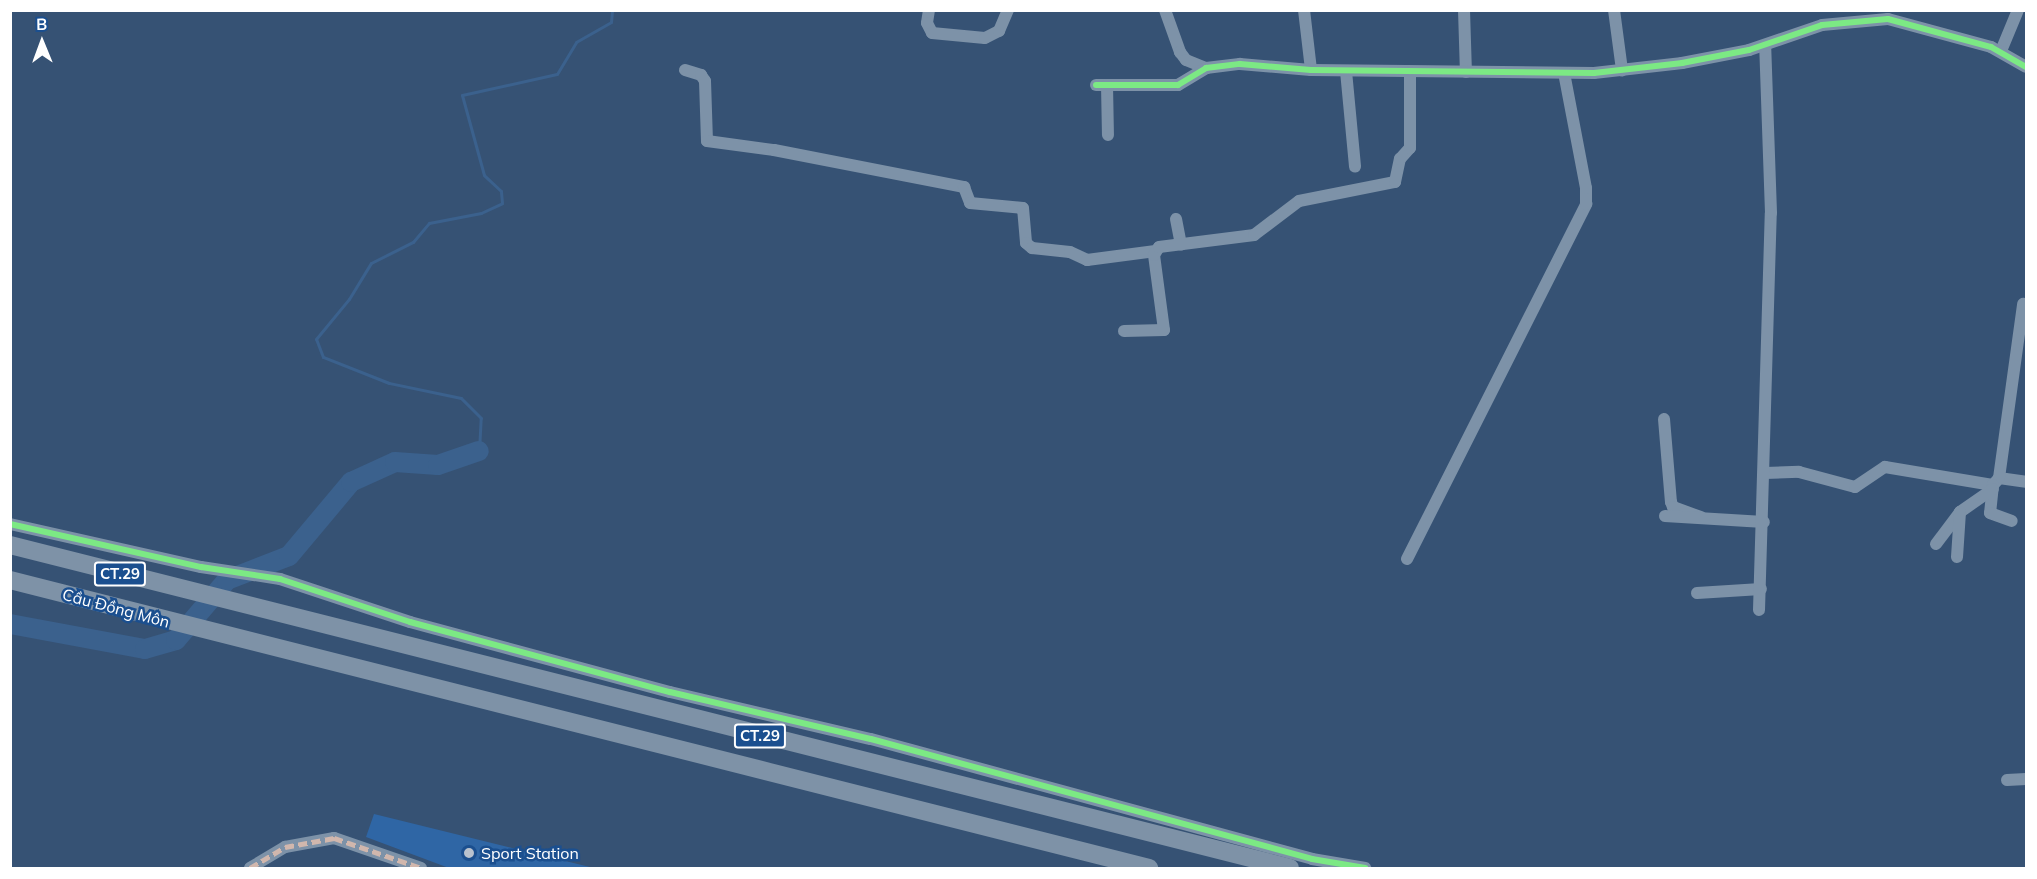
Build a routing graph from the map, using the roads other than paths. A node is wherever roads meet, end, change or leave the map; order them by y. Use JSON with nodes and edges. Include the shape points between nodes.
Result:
{"nodes":[{"id":1,"x":929,"y":10,"type":"edge"},
{"id":2,"x":1008,"y":10,"type":"edge"},
{"id":3,"x":1165,"y":10,"type":"edge"},
{"id":4,"x":1304,"y":10,"type":"edge"},
{"id":5,"x":1464,"y":10,"type":"edge"},
{"id":6,"x":1614,"y":10,"type":"edge"},
{"id":7,"x":2018,"y":10,"type":"edge"},
{"id":8,"x":1765,"y":45,"type":"junction"},
{"id":9,"x":2001,"y":51,"type":"junction"},
{"id":10,"x":2026,"y":67,"type":"edge"},
{"id":11,"x":1206,"y":68,"type":"junction"},
{"id":12,"x":686,"y":70,"type":"dead end"},
{"id":13,"x":1311,"y":70,"type":"junction"},
{"id":14,"x":1622,"y":70,"type":"junction"},
{"id":15,"x":1346,"y":71,"type":"junction"},
{"id":16,"x":1410,"y":72,"type":"junction"},
{"id":17,"x":1467,"y":72,"type":"junction"},
{"id":18,"x":1564,"y":73,"type":"junction"},
{"id":19,"x":1108,"y":135,"type":"dead end"},
{"id":20,"x":1355,"y":167,"type":"dead end"},
{"id":21,"x":1176,"y":219,"type":"dead end"},
{"id":22,"x":1180,"y":245,"type":"junction"},
{"id":23,"x":1155,"y":251,"type":"junction"},
{"id":24,"x":2024,"y":304,"type":"dead end"},
{"id":25,"x":1124,"y":331,"type":"dead end"},
{"id":26,"x":1664,"y":419,"type":"dead end"},
{"id":27,"x":1765,"y":473,"type":"junction"},
{"id":28,"x":2026,"y":482,"type":"edge"},
{"id":29,"x":1995,"y":484,"type":"junction"},
{"id":30,"x":1960,"y":512,"type":"junction"},
{"id":31,"x":1665,"y":516,"type":"dead end"},
{"id":32,"x":1701,"y":517,"type":"junction"},
{"id":33,"x":2012,"y":521,"type":"dead end"},
{"id":34,"x":1764,"y":522,"type":"junction"},
{"id":35,"x":10,"y":524,"type":"edge"},
{"id":36,"x":1936,"y":544,"type":"dead end"},
{"id":37,"x":10,"y":545,"type":"edge"},
{"id":38,"x":1957,"y":557,"type":"dead end"},
{"id":39,"x":1407,"y":559,"type":"dead end"},
{"id":40,"x":10,"y":580,"type":"edge"},
{"id":41,"x":1761,"y":589,"type":"junction"},
{"id":42,"x":1697,"y":593,"type":"dead end"},
{"id":43,"x":1759,"y":610,"type":"dead end"},
{"id":44,"x":2026,"y":779,"type":"edge"},
{"id":45,"x":2007,"y":780,"type":"dead end"},
{"id":46,"x":250,"y":868,"type":"edge"},
{"id":47,"x":421,"y":868,"type":"edge"},
{"id":48,"x":1149,"y":868,"type":"edge"},
{"id":49,"x":1290,"y":868,"type":"edge"},
{"id":50,"x":1365,"y":868,"type":"edge"}],
"edges":[{"from":1,"to":2,"type":"street","via":[[927,23],[932,33],[985,38],[999,31]]},
{"from":3,"to":11,"type":"street","via":[[1180,52],[1186,60]]},
{"from":4,"to":13,"type":"street"},
{"from":5,"to":17,"type":"street"},
{"from":6,"to":14,"type":"street"},
{"from":7,"to":9,"type":"street"},
{"from":8,"to":9,"type":"street","via":[[1822,25],[1888,19]]},
{"from":8,"to":14,"type":"street","via":[[1682,63]]},
{"from":8,"to":27,"type":"street","via":[[1771,213]]},
{"from":9,"to":10,"type":"street"},
{"from":11,"to":13,"type":"street","via":[[1240,64]]},
{"from":11,"to":19,"type":"street","via":[[1178,85],[1101,85]]},
{"from":12,"to":23,"type":"street","via":[[701,75],[705,81],[707,141],[964,187],[970,203],[1023,208],[1028,247],[1087,260]]},
{"from":13,"to":15,"type":"street"},
{"from":14,"to":18,"type":"street"},
{"from":15,"to":16,"type":"street"},
{"from":15,"to":20,"type":"street"},
{"from":16,"to":17,"type":"street"},
{"from":16,"to":22,"type":"street","via":[[1410,148],[1400,159],[1395,182],[1299,201],[1254,235]]},
{"from":17,"to":18,"type":"street"},
{"from":18,"to":39,"type":"street","via":[[1586,204]]},
{"from":21,"to":22,"type":"street"},
{"from":22,"to":23,"type":"street"},
{"from":23,"to":25,"type":"street","via":[[1164,329]]},
{"from":24,"to":29,"type":"street"},
{"from":26,"to":32,"type":"street","via":[[1671,502],[1673,507]]},
{"from":27,"to":29,"type":"street","via":[[1799,472],[1855,486],[1885,467]]},
{"from":27,"to":34,"type":"street"},
{"from":28,"to":29,"type":"street"},
{"from":29,"to":30,"type":"street"},
{"from":29,"to":33,"type":"street","via":[[1990,513]]},
{"from":30,"to":36,"type":"street"},
{"from":30,"to":38,"type":"street"},
{"from":31,"to":32,"type":"street"},
{"from":32,"to":34,"type":"street"},
{"from":34,"to":41,"type":"street"},
{"from":35,"to":50,"type":"street","via":[[322,591],[393,618],[670,692],[871,739],[1312,859]]},
{"from":37,"to":49,"type":"highway","name":"Cầu Đồng Môn","number":"CT.29"},
{"from":40,"to":48,"type":"highway","name":"Cầu Đồng Môn","number":"CT.29"},
{"from":41,"to":42,"type":"street"},
{"from":41,"to":43,"type":"street"},
{"from":44,"to":45,"type":"street"},
{"from":46,"to":47,"type":"street","via":[[268,854],[303,841],[334,838]]}]}
